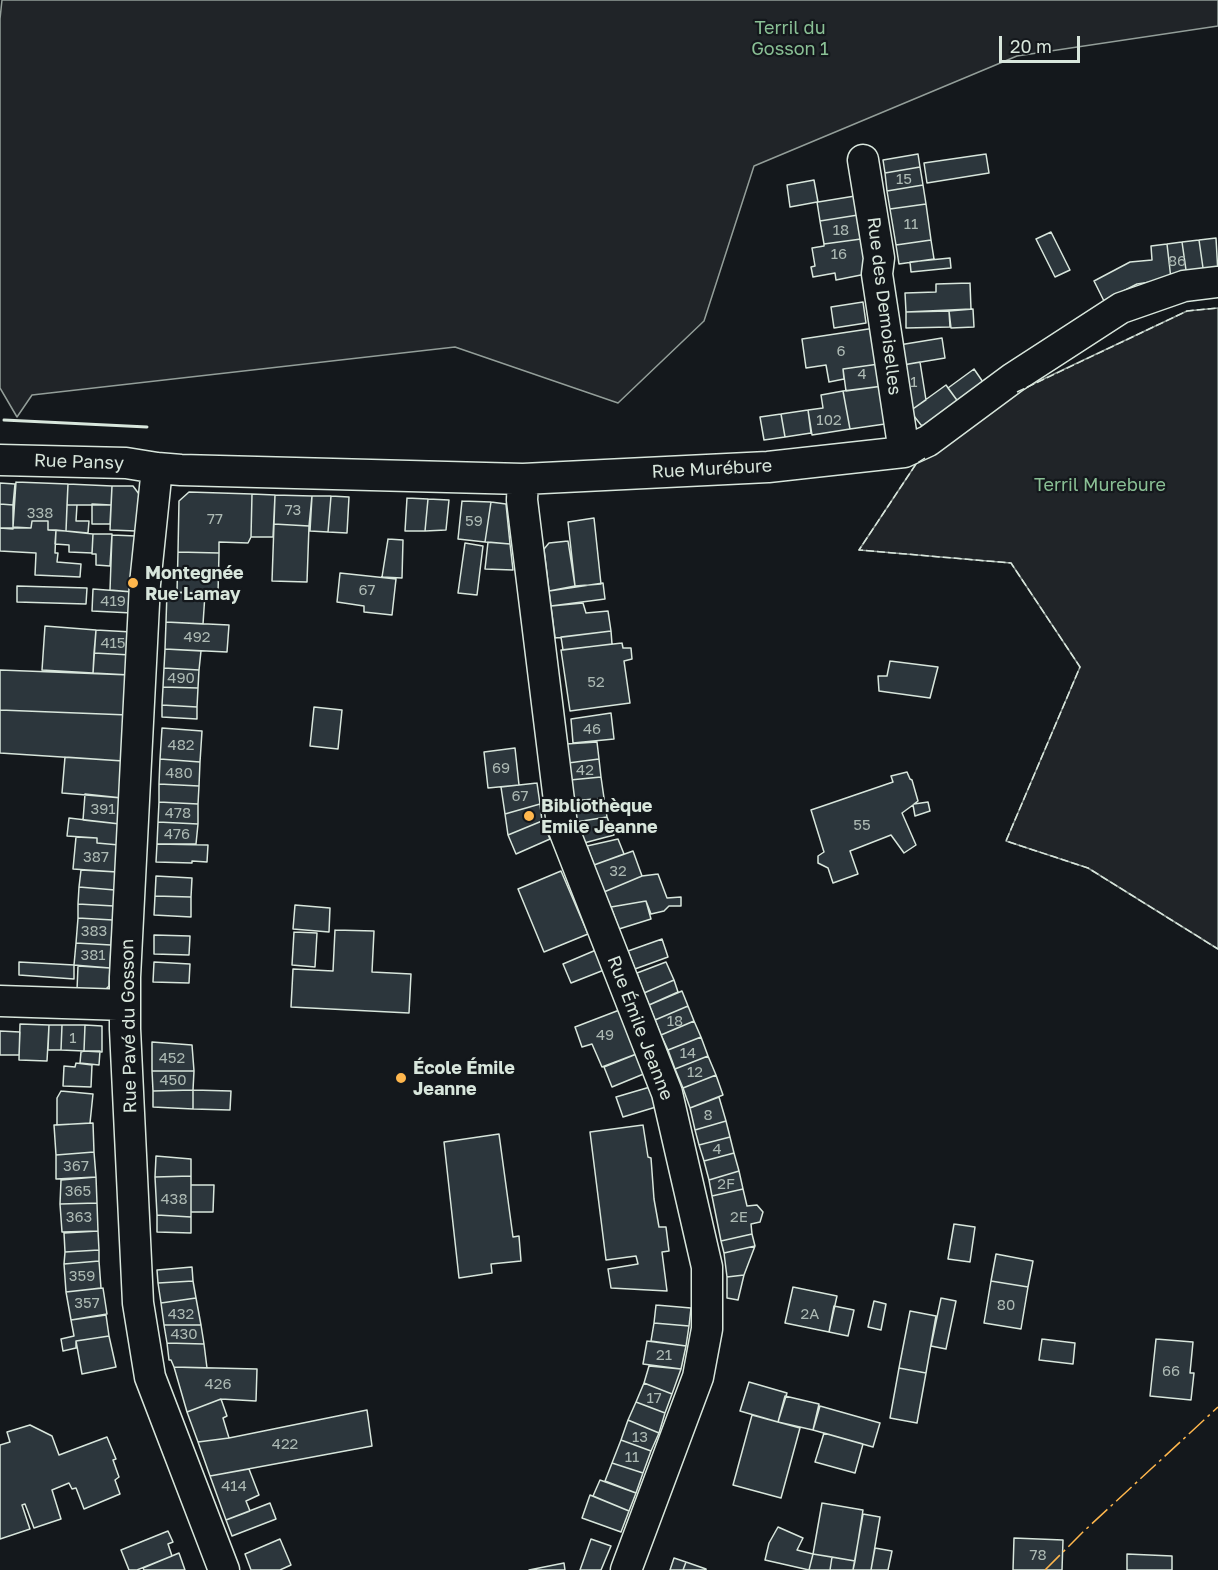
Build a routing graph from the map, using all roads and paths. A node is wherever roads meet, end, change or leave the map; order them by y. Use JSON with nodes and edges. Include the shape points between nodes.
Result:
{"nodes":[{"id":1,"x":863,"y":160,"type":"dead end"},
{"id":2,"x":1218,"y":282,"type":"edge"},
{"id":3,"x":904,"y":452,"type":"junction"},
{"id":4,"x":0,"y":460,"type":"edge"},
{"id":5,"x":157,"y":468,"type":"junction"},
{"id":6,"x":523,"y":479,"type":"junction"},
{"id":7,"x":0,"y":1001,"type":"edge"},
{"id":8,"x":125,"y":1005,"type":"junction"},
{"id":9,"x":224,"y":1570,"type":"edge"},
{"id":10,"x":626,"y":1570,"type":"edge"}],
"edges":[{"from":1,"to":3,"type":"street","name":"Rue des Demoiselles"},
{"from":2,"to":3,"type":"street","name":"Rue Murébure","via":[[1184,286],[1121,308],[1013,378],[928,441]]},
{"from":3,"to":6,"type":"street","name":"Rue Murébure","via":[[768,467]]},
{"from":4,"to":5,"type":"street","name":"Rue Pansy","via":[[126,463]]},
{"from":5,"to":6,"type":"street","name":"Rue Murébure"},
{"from":5,"to":8,"type":"street","name":"Rue Pavé du Gosson","via":[[145,584]]},
{"from":6,"to":10,"type":"street","name":"Rue Émile Jeanne","via":[[522,500],[562,825],[667,1093],[707,1267],[707,1329],[698,1377]]},
{"from":7,"to":8,"type":"street"},
{"from":8,"to":9,"type":"street","name":"Rue Pavé du Gosson","via":[[138,1303],[150,1377]]}]}
